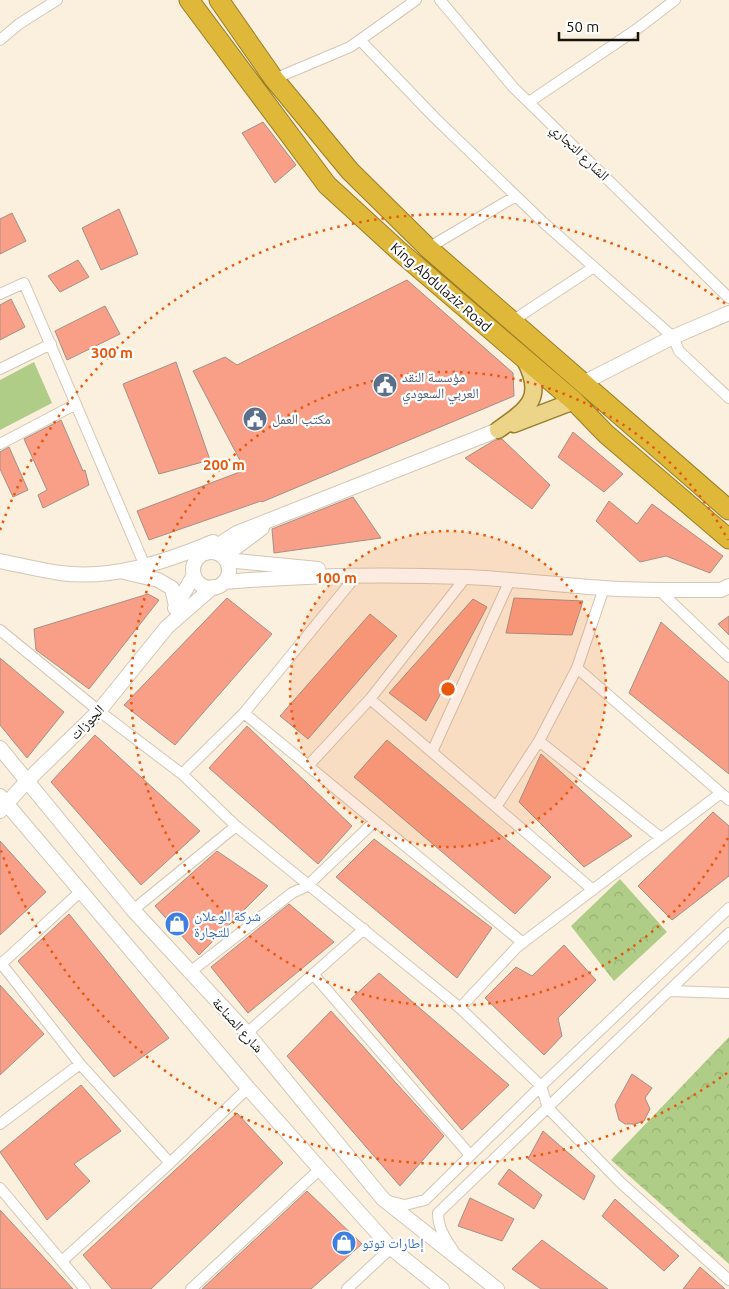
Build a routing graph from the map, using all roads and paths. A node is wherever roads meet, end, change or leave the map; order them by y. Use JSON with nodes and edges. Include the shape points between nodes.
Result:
{"nodes":[{"id":1,"x":57,"y":0,"type":"edge"},
{"id":2,"x":189,"y":0,"type":"edge"},
{"id":3,"x":218,"y":0,"type":"edge"},
{"id":4,"x":416,"y":0,"type":"edge"},
{"id":5,"x":440,"y":0,"type":"edge"},
{"id":6,"x":675,"y":0,"type":"edge"},
{"id":7,"x":0,"y":40,"type":"edge"},
{"id":8,"x":360,"y":40,"type":"junction"},
{"id":9,"x":274,"y":79,"type":"junction"},
{"id":10,"x":529,"y":102,"type":"junction"},
{"id":11,"x":516,"y":196,"type":"junction"},
{"id":12,"x":428,"y":248,"type":"junction"},
{"id":13,"x":594,"y":267,"type":"junction"},
{"id":14,"x":0,"y":294,"type":"edge"},
{"id":15,"x":729,"y":298,"type":"edge"},
{"id":16,"x":729,"y":313,"type":"edge"},
{"id":17,"x":512,"y":321,"type":"junction"},
{"id":18,"x":673,"y":337,"type":"junction"},
{"id":19,"x":51,"y":344,"type":"junction"},
{"id":20,"x":524,"y":358,"type":"junction"},
{"id":21,"x":0,"y":370,"type":"edge"},
{"id":22,"x":583,"y":383,"type":"junction"},
{"id":23,"x":729,"y":398,"type":"edge"},
{"id":24,"x":574,"y":401,"type":"junction"},
{"id":25,"x":76,"y":404,"type":"junction"},
{"id":26,"x":498,"y":430,"type":"junction"},
{"id":27,"x":0,"y":444,"type":"edge"},
{"id":28,"x":729,"y":510,"type":"edge"},
{"id":29,"x":279,"y":516,"type":"junction"},
{"id":30,"x":236,"y":533,"type":"junction"},
{"id":31,"x":729,"y":539,"type":"edge"},
{"id":32,"x":203,"y":554,"type":"junction"},
{"id":33,"x":174,"y":558,"type":"junction"},
{"id":34,"x":225,"y":558,"type":"junction"},
{"id":35,"x":0,"y":561,"type":"edge"},
{"id":36,"x":145,"y":566,"type":"junction"},
{"id":37,"x":121,"y":571,"type":"junction"},
{"id":38,"x":194,"y":575,"type":"junction"},
{"id":39,"x":356,"y":576,"type":"junction"},
{"id":40,"x":466,"y":577,"type":"junction"},
{"id":41,"x":510,"y":580,"type":"junction"},
{"id":42,"x":219,"y":585,"type":"junction"},
{"id":43,"x":729,"y":586,"type":"edge"},
{"id":44,"x":604,"y":588,"type":"junction"},
{"id":45,"x":658,"y":590,"type":"junction"},
{"id":46,"x":176,"y":606,"type":"junction"},
{"id":47,"x":167,"y":627,"type":"junction"},
{"id":48,"x":0,"y":630,"type":"edge"},
{"id":49,"x":729,"y":657,"type":"edge"},
{"id":50,"x":577,"y":668,"type":"junction"},
{"id":51,"x":370,"y":699,"type":"junction"},
{"id":52,"x":100,"y":711,"type":"junction"},
{"id":53,"x":244,"y":713,"type":"junction"},
{"id":54,"x":539,"y":741,"type":"junction"},
{"id":55,"x":0,"y":748,"type":"edge"},
{"id":56,"x":432,"y":752,"type":"junction"},
{"id":57,"x":308,"y":766,"type":"junction"},
{"id":58,"x":182,"y":774,"type":"junction"},
{"id":59,"x":27,"y":782,"type":"junction"},
{"id":60,"x":725,"y":797,"type":"edge"},
{"id":61,"x":3,"y":804,"type":"edge"},
{"id":62,"x":496,"y":807,"type":"junction"},
{"id":63,"x":375,"y":822,"type":"junction"},
{"id":64,"x":236,"y":826,"type":"junction"},
{"id":65,"x":661,"y":838,"type":"junction"},
{"id":66,"x":307,"y":886,"type":"junction"},
{"id":67,"x":593,"y":890,"type":"junction"},
{"id":68,"x":80,"y":892,"type":"junction"},
{"id":69,"x":729,"y":908,"type":"edge"},
{"id":70,"x":132,"y":910,"type":"junction"},
{"id":71,"x":364,"y":929,"type":"junction"},
{"id":72,"x":729,"y":933,"type":"edge"},
{"id":73,"x":523,"y":943,"type":"junction"},
{"id":74,"x":0,"y":963,"type":"edge"},
{"id":75,"x":190,"y":972,"type":"junction"},
{"id":76,"x":313,"y":974,"type":"junction"},
{"id":77,"x":669,"y":991,"type":"junction"},
{"id":78,"x":729,"y":993,"type":"edge"},
{"id":79,"x":460,"y":1008,"type":"junction"},
{"id":80,"x":247,"y":1033,"type":"junction"},
{"id":81,"x":80,"y":1064,"type":"junction"},
{"id":82,"x":541,"y":1086,"type":"junction"},
{"id":83,"x":248,"y":1088,"type":"junction"},
{"id":84,"x":548,"y":1108,"type":"junction"},
{"id":85,"x":0,"y":1124,"type":"edge"},
{"id":86,"x":470,"y":1155,"type":"junction"},
{"id":87,"x":170,"y":1162,"type":"junction"},
{"id":88,"x":320,"y":1169,"type":"junction"},
{"id":89,"x":0,"y":1188,"type":"edge"},
{"id":90,"x":383,"y":1199,"type":"junction"},
{"id":91,"x":391,"y":1248,"type":"junction"},
{"id":92,"x":62,"y":1261,"type":"junction"},
{"id":93,"x":461,"y":1261,"type":"junction"},
{"id":94,"x":729,"y":1280,"type":"edge"},
{"id":95,"x":495,"y":1287,"type":"edge"},
{"id":96,"x":85,"y":1289,"type":"edge"},
{"id":97,"x":191,"y":1289,"type":"edge"},
{"id":98,"x":347,"y":1289,"type":"edge"},
{"id":99,"x":442,"y":1289,"type":"edge"}],
"edges":[{"from":1,"to":7,"type":"street"},
{"from":2,"to":20,"type":"highway","name":"King Abdulaziz Road","via":[[328,185]]},
{"from":3,"to":9,"type":"highway","name":"King Abdulaziz Road"},
{"from":4,"to":8,"type":"street"},
{"from":5,"to":10,"type":"street","name":"الشارع التجاري"},
{"from":6,"to":10,"type":"street"},
{"from":8,"to":9,"type":"street"},
{"from":8,"to":11,"type":"street"},
{"from":9,"to":12,"type":"highway","name":"King Abdulaziz Road","via":[[350,171]]},
{"from":10,"to":15,"type":"street","name":"الشارع التجاري"},
{"from":11,"to":12,"type":"street"},
{"from":11,"to":13,"type":"street"},
{"from":12,"to":17,"type":"highway","name":"King Abdulaziz Road"},
{"from":13,"to":17,"type":"street"},
{"from":13,"to":18,"type":"street"},
{"from":14,"to":19,"type":"street","via":[[24,283]]},
{"from":16,"to":18,"type":"street"},
{"from":17,"to":22,"type":"highway","name":"King Abdulaziz Road"},
{"from":18,"to":22,"type":"street"},
{"from":18,"to":23,"type":"street","via":[[679,351]]},
{"from":19,"to":21,"type":"street"},
{"from":19,"to":25,"type":"street"},
{"from":20,"to":24,"type":"highway","name":"King Abdulaziz Road"},
{"from":20,"to":26,"type":"main road","via":[[533,375],[534,389],[530,402],[519,416]]},
{"from":22,"to":28,"type":"highway","name":"King Abdulaziz Road"},
{"from":24,"to":26,"type":"main road"},
{"from":24,"to":31,"type":"highway","name":"King Abdulaziz Road","via":[[606,434]]},
{"from":25,"to":27,"type":"street"},
{"from":25,"to":36,"type":"street"},
{"from":26,"to":29,"type":"street"},
{"from":29,"to":30,"type":"street"},
{"from":29,"to":34,"type":"street"},
{"from":30,"to":32,"type":"street"},
{"from":30,"to":33,"type":"street"},
{"from":32,"to":33,"type":"street"},
{"from":32,"to":34,"type":"street","via":[[217,553]]},
{"from":32,"to":38,"type":"street","via":[[194,564]]},
{"from":33,"to":36,"type":"street"},
{"from":34,"to":39,"type":"street"},
{"from":34,"to":42,"type":"street","via":[[229,571]]},
{"from":35,"to":37,"type":"street","via":[[62,573]]},
{"from":36,"to":37,"type":"street"},
{"from":37,"to":46,"type":"street","via":[[158,580],[172,588]]},
{"from":38,"to":42,"type":"street","via":[[201,584]]},
{"from":38,"to":46,"type":"street"},
{"from":39,"to":40,"type":"street"},
{"from":39,"to":42,"type":"street","via":[[286,577]]},
{"from":39,"to":53,"type":"street"},
{"from":40,"to":41,"type":"street"},
{"from":40,"to":51,"type":"street"},
{"from":41,"to":44,"type":"street"},
{"from":41,"to":56,"type":"street"},
{"from":42,"to":47,"type":"street"},
{"from":43,"to":45,"type":"street","via":[[721,590]]},
{"from":44,"to":45,"type":"street"},
{"from":44,"to":50,"type":"street"},
{"from":45,"to":49,"type":"street"},
{"from":46,"to":47,"type":"street"},
{"from":47,"to":52,"type":"street","name":"الجوزات"},
{"from":48,"to":52,"type":"street"},
{"from":50,"to":54,"type":"street"},
{"from":50,"to":60,"type":"street"},
{"from":51,"to":56,"type":"street"},
{"from":51,"to":57,"type":"street"},
{"from":52,"to":58,"type":"street"},
{"from":52,"to":59,"type":"street","name":"الجوزات"},
{"from":53,"to":57,"type":"street"},
{"from":53,"to":58,"type":"street"},
{"from":54,"to":62,"type":"street"},
{"from":54,"to":65,"type":"street"},
{"from":55,"to":59,"type":"street","name":"شارع الصناعة"},
{"from":56,"to":62,"type":"street"},
{"from":57,"to":63,"type":"street"},
{"from":58,"to":64,"type":"street"},
{"from":59,"to":61,"type":"street","name":"الجوزات"},
{"from":59,"to":70,"type":"street","name":"شارع الصناعة"},
{"from":60,"to":65,"type":"street"},
{"from":61,"to":68,"type":"street"},
{"from":62,"to":67,"type":"street"},
{"from":63,"to":66,"type":"street"},
{"from":63,"to":73,"type":"street"},
{"from":64,"to":66,"type":"street"},
{"from":64,"to":70,"type":"street"},
{"from":65,"to":67,"type":"street"},
{"from":66,"to":71,"type":"street"},
{"from":66,"to":75,"type":"street","via":[[292,893]]},
{"from":67,"to":73,"type":"street"},
{"from":68,"to":74,"type":"street"},
{"from":68,"to":83,"type":"street"},
{"from":69,"to":82,"type":"street"},
{"from":70,"to":75,"type":"street","name":"شارع الصناعة"},
{"from":71,"to":76,"type":"street"},
{"from":71,"to":79,"type":"street"},
{"from":72,"to":77,"type":"street"},
{"from":73,"to":79,"type":"street"},
{"from":74,"to":81,"type":"street"},
{"from":75,"to":80,"type":"street","name":"شارع الصناعة"},
{"from":76,"to":80,"type":"street"},
{"from":76,"to":86,"type":"street"},
{"from":77,"to":78,"type":"street"},
{"from":77,"to":84,"type":"street"},
{"from":79,"to":82,"type":"street"},
{"from":80,"to":90,"type":"street","name":"شارع الصناعة"},
{"from":81,"to":85,"type":"street"},
{"from":81,"to":87,"type":"street"},
{"from":82,"to":84,"type":"street"},
{"from":82,"to":86,"type":"street"},
{"from":83,"to":87,"type":"street"},
{"from":83,"to":88,"type":"street"},
{"from":84,"to":93,"type":"street","via":[[438,1213],[442,1233]]},
{"from":84,"to":94,"type":"street","via":[[620,1182]]},
{"from":86,"to":90,"type":"street","via":[[424,1200],[405,1205]]},
{"from":87,"to":92,"type":"street"},
{"from":88,"to":91,"type":"street"},
{"from":88,"to":97,"type":"street"},
{"from":89,"to":92,"type":"street"},
{"from":90,"to":93,"type":"street","name":"شارع الصناعة"},
{"from":91,"to":98,"type":"street"},
{"from":91,"to":99,"type":"street"},
{"from":92,"to":96,"type":"street"},
{"from":93,"to":95,"type":"street","name":"شارع الصناعة"}]}
